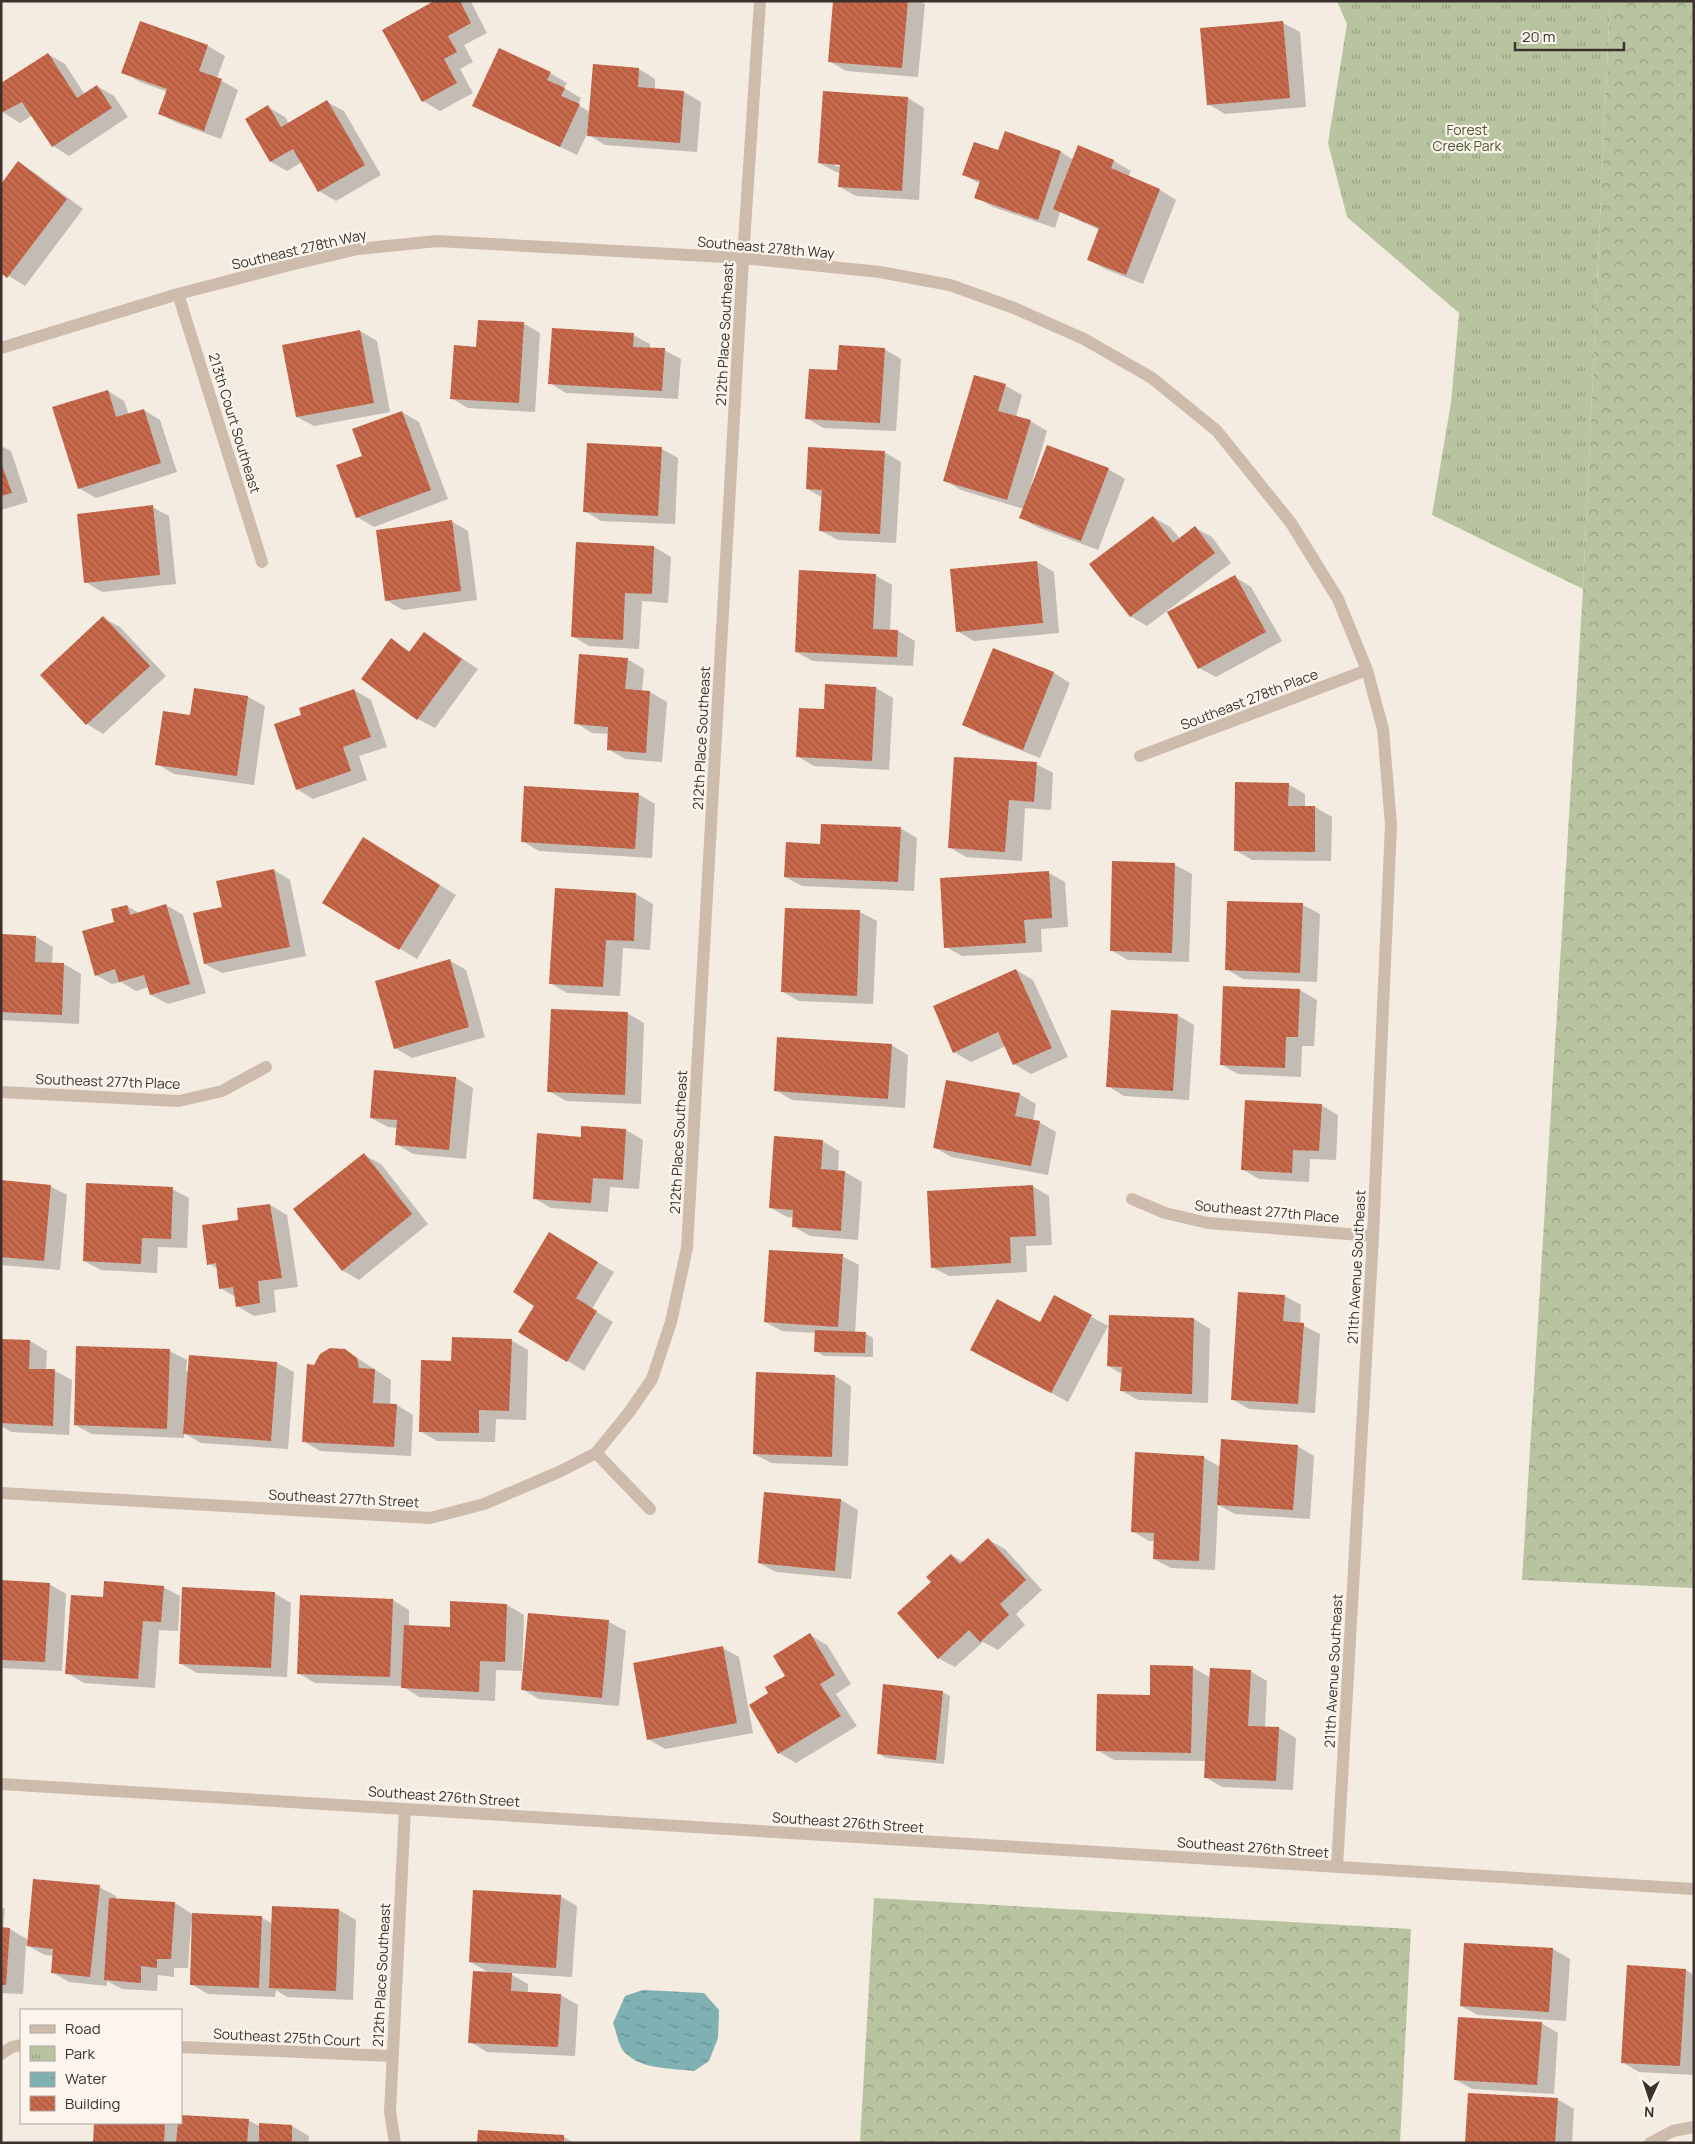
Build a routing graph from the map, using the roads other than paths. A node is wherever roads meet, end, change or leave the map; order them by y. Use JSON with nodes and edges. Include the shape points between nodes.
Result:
{"nodes":[{"id":1,"x":760,"y":1,"type":"edge"},
{"id":2,"x":743,"y":258,"type":"junction"},
{"id":3,"x":178,"y":294,"type":"junction"},
{"id":4,"x":1,"y":348,"type":"edge"},
{"id":5,"x":262,"y":562,"type":"dead end"},
{"id":6,"x":1367,"y":670,"type":"junction"},
{"id":7,"x":1140,"y":756,"type":"dead end"},
{"id":8,"x":266,"y":1068,"type":"dead end"},
{"id":9,"x":1,"y":1092,"type":"edge"},
{"id":10,"x":1132,"y":1199,"type":"dead end"},
{"id":11,"x":1373,"y":1236,"type":"junction"},
{"id":12,"x":596,"y":1453,"type":"junction"},
{"id":13,"x":1,"y":1493,"type":"edge"},
{"id":14,"x":650,"y":1509,"type":"dead end"},
{"id":15,"x":1,"y":1784,"type":"edge"},
{"id":16,"x":405,"y":1809,"type":"junction"},
{"id":17,"x":1337,"y":1867,"type":"junction"},
{"id":18,"x":1694,"y":1889,"type":"edge"},
{"id":19,"x":20,"y":2045,"type":"edge"},
{"id":20,"x":182,"y":2047,"type":"edge"},
{"id":21,"x":1,"y":2054,"type":"edge"},
{"id":22,"x":392,"y":2056,"type":"junction"},
{"id":23,"x":1694,"y":2127,"type":"edge"},
{"id":24,"x":395,"y":2143,"type":"edge"},
{"id":25,"x":1650,"y":2143,"type":"edge"}],
"edges":[{"from":1,"to":2,"type":"street","name":"212th Place Southeast"},
{"from":2,"to":3,"type":"street","name":"Southeast 278th Way","via":[[437,241],[358,249]]},
{"from":2,"to":6,"type":"street","name":"Southeast 278th Way","via":[[880,272],[950,285],[1014,308],[1084,339],[1152,378],[1218,431],[1291,523],[1338,599]]},
{"from":2,"to":12,"type":"street","name":"212th Place Southeast","via":[[687,1248],[671,1322],[652,1379]]},
{"from":3,"to":4,"type":"street","name":"Southeast 278th Way"},
{"from":3,"to":5,"type":"street","name":"213th Court Southeast"},
{"from":6,"to":7,"type":"street","name":"Southeast 278th Place"},
{"from":6,"to":11,"type":"street","name":"211th Avenue Southeast","via":[[1383,729],[1391,825]]},
{"from":8,"to":9,"type":"street","name":"Southeast 277th Place","via":[[222,1091],[179,1101]]},
{"from":10,"to":11,"type":"street","name":"Southeast 277th Place","via":[[1164,1213],[1208,1223]]},
{"from":11,"to":17,"type":"street","name":"211th Avenue Southeast"},
{"from":12,"to":13,"type":"street","name":"Southeast 277th Street","via":[[561,1472],[484,1504],[430,1518]]},
{"from":12,"to":14,"type":"street"},
{"from":15,"to":16,"type":"street","name":"Southeast 276th Street"},
{"from":16,"to":17,"type":"street","name":"Southeast 276th Street"},
{"from":16,"to":22,"type":"street","name":"212th Place Southeast"},
{"from":17,"to":18,"type":"street","name":"Southeast 276th Street"},
{"from":19,"to":21,"type":"street"},
{"from":20,"to":22,"type":"street","name":"Southeast 275th Court"},
{"from":22,"to":24,"type":"street","name":"212th Place Southeast","via":[[390,2112]]},
{"from":23,"to":25,"type":"street","via":[[1673,2131]]}]}
